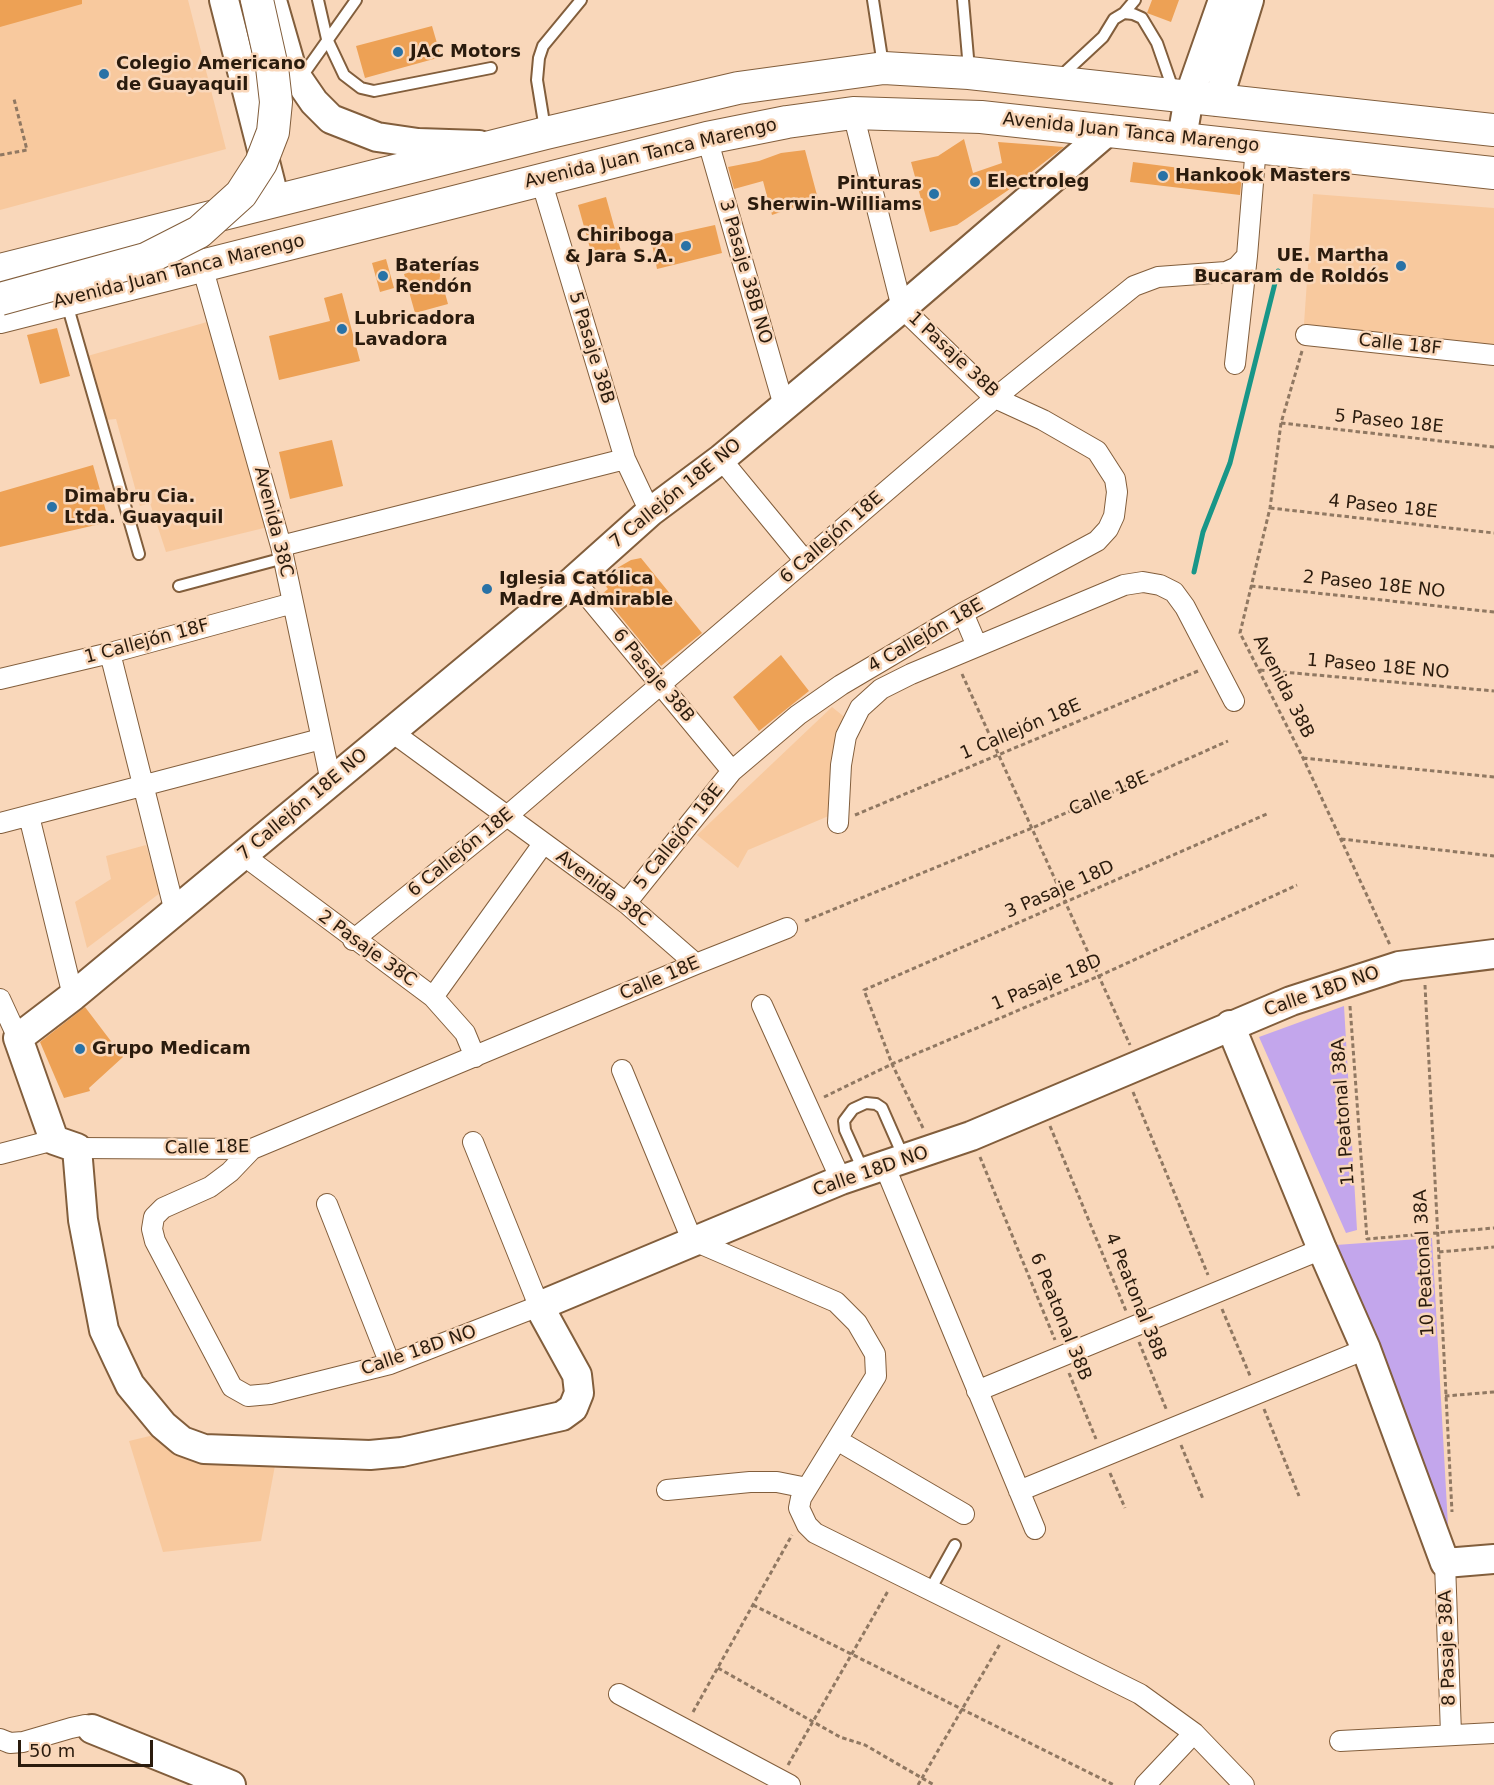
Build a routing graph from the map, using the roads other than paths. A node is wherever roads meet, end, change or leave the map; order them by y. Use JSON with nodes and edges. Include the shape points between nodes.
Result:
{"nodes":[{"id":1,"x":224,"y":0,"type":"edge"},
{"id":2,"x":257,"y":0,"type":"edge"},
{"id":3,"x":272,"y":0,"type":"edge"},
{"id":4,"x":318,"y":0,"type":"edge"},
{"id":5,"x":356,"y":0,"type":"edge"},
{"id":6,"x":580,"y":0,"type":"edge"},
{"id":7,"x":873,"y":0,"type":"edge"},
{"id":8,"x":963,"y":0,"type":"edge"},
{"id":9,"x":1135,"y":0,"type":"edge"},
{"id":10,"x":1222,"y":0,"type":"edge"},
{"id":11,"x":1249,"y":0,"type":"edge"},
{"id":12,"x":1124,"y":14,"type":"junction"},
{"id":13,"x":327,"y":39,"type":"junction"},
{"id":14,"x":491,"y":68,"type":"dead end"},
{"id":15,"x":884,"y":68,"type":"junction"},
{"id":16,"x":969,"y":73,"type":"junction"},
{"id":17,"x":1055,"y":81,"type":"junction"},
{"id":18,"x":298,"y":82,"type":"junction"},
{"id":19,"x":1194,"y":98,"type":"junction"},
{"id":20,"x":853,"y":113,"type":"junction"},
{"id":21,"x":1109,"y":130,"type":"junction"},
{"id":22,"x":1494,"y":130,"type":"edge"},
{"id":23,"x":546,"y":132,"type":"junction"},
{"id":24,"x":707,"y":138,"type":"junction"},
{"id":25,"x":1182,"y":138,"type":"junction"},
{"id":26,"x":499,"y":145,"type":"junction"},
{"id":27,"x":1256,"y":146,"type":"junction"},
{"id":28,"x":1494,"y":173,"type":"edge"},
{"id":29,"x":541,"y":180,"type":"junction"},
{"id":30,"x":275,"y":201,"type":"junction"},
{"id":31,"x":385,"y":221,"type":"junction"},
{"id":32,"x":1247,"y":256,"type":"junction"},
{"id":33,"x":202,"y":266,"type":"junction"},
{"id":34,"x":0,"y":270,"type":"edge"},
{"id":35,"x":0,"y":299,"type":"edge"},
{"id":36,"x":66,"y":300,"type":"junction"},
{"id":37,"x":902,"y":308,"type":"junction"},
{"id":38,"x":0,"y":317,"type":"edge"},
{"id":39,"x":1306,"y":335,"type":"road end"},
{"id":40,"x":1494,"y":355,"type":"edge"},
{"id":41,"x":1235,"y":364,"type":"dead end"},
{"id":42,"x":995,"y":398,"type":"junction"},
{"id":43,"x":784,"y":406,"type":"junction"},
{"id":44,"x":625,"y":459,"type":"junction"},
{"id":45,"x":721,"y":459,"type":"junction"},
{"id":46,"x":1117,"y":504,"type":"joint"},
{"id":47,"x":650,"y":512,"type":"junction"},
{"id":48,"x":283,"y":552,"type":"junction"},
{"id":49,"x":139,"y":554,"type":"dead end"},
{"id":50,"x":805,"y":561,"type":"junction"},
{"id":51,"x":574,"y":580,"type":"junction"},
{"id":52,"x":179,"y":586,"type":"dead end"},
{"id":53,"x":293,"y":603,"type":"junction"},
{"id":54,"x":963,"y":614,"type":"junction"},
{"id":55,"x":977,"y":646,"type":"junction"},
{"id":56,"x":110,"y":653,"type":"junction"},
{"id":57,"x":0,"y":679,"type":"edge"},
{"id":58,"x":660,"y":684,"type":"junction"},
{"id":59,"x":841,"y":685,"type":"junction"},
{"id":60,"x":1234,"y":701,"type":"dead end"},
{"id":61,"x":860,"y":708,"type":"junction"},
{"id":62,"x":392,"y":732,"type":"junction"},
{"id":63,"x":321,"y":739,"type":"junction"},
{"id":64,"x":732,"y":771,"type":"junction"},
{"id":65,"x":331,"y":782,"type":"junction"},
{"id":66,"x":142,"y":784,"type":"junction"},
{"id":67,"x":29,"y":816,"type":"junction"},
{"id":68,"x":507,"y":816,"type":"junction"},
{"id":69,"x":0,"y":823,"type":"edge"},
{"id":70,"x":838,"y":823,"type":"road end"},
{"id":71,"x":543,"y":844,"type":"junction"},
{"id":72,"x":243,"y":855,"type":"junction"},
{"id":73,"x":626,"y":903,"type":"junction"},
{"id":74,"x":175,"y":912,"type":"junction"},
{"id":75,"x":787,"y":928,"type":"road end"},
{"id":76,"x":353,"y":940,"type":"junction"},
{"id":77,"x":1494,"y":954,"type":"edge"},
{"id":78,"x":696,"y":964,"type":"junction"},
{"id":79,"x":74,"y":996,"type":"junction"},
{"id":80,"x":433,"y":997,"type":"junction"},
{"id":81,"x":0,"y":999,"type":"edge"},
{"id":82,"x":762,"y":1005,"type":"dead end"},
{"id":83,"x":1230,"y":1025,"type":"junction"},
{"id":84,"x":18,"y":1038,"type":"junction"},
{"id":85,"x":475,"y":1057,"type":"junction"},
{"id":86,"x":622,"y":1070,"type":"dead end"},
{"id":87,"x":473,"y":1142,"type":"dead end"},
{"id":88,"x":66,"y":1144,"type":"junction"},
{"id":89,"x":252,"y":1149,"type":"junction"},
{"id":90,"x":0,"y":1154,"type":"edge"},
{"id":91,"x":874,"y":1170,"type":"junction"},
{"id":92,"x":327,"y":1204,"type":"dead end"},
{"id":93,"x":692,"y":1240,"type":"junction"},
{"id":94,"x":1322,"y":1249,"type":"junction"},
{"id":95,"x":539,"y":1306,"type":"junction"},
{"id":96,"x":1366,"y":1349,"type":"junction"},
{"id":97,"x":390,"y":1364,"type":"junction"},
{"id":98,"x":977,"y":1391,"type":"junction"},
{"id":99,"x":837,"y":1440,"type":"junction"},
{"id":100,"x":807,"y":1488,"type":"junction"},
{"id":101,"x":667,"y":1490,"type":"dead end"},
{"id":102,"x":1019,"y":1491,"type":"junction"},
{"id":103,"x":964,"y":1514,"type":"dead end"},
{"id":104,"x":1035,"y":1529,"type":"dead end"},
{"id":105,"x":955,"y":1545,"type":"dead end"},
{"id":106,"x":1494,"y":1559,"type":"edge"},
{"id":107,"x":1445,"y":1563,"type":"junction"},
{"id":108,"x":930,"y":1590,"type":"junction"},
{"id":109,"x":619,"y":1694,"type":"dead end"},
{"id":110,"x":92,"y":1728,"type":"joint"},
{"id":111,"x":1194,"y":1733,"type":"junction"},
{"id":112,"x":1494,"y":1733,"type":"edge"},
{"id":113,"x":1451,"y":1734,"type":"junction"},
{"id":114,"x":0,"y":1739,"type":"edge"},
{"id":115,"x":1340,"y":1741,"type":"dead end"},
{"id":116,"x":785,"y":1782,"type":"edge"},
{"id":117,"x":231,"y":1785,"type":"edge"},
{"id":118,"x":1144,"y":1785,"type":"edge"},
{"id":119,"x":1244,"y":1785,"type":"edge"}],
"edges":[{"from":1,"to":30,"type":"street"},
{"from":2,"to":35,"type":"main road","bridge":true,"via":[[276,102],[273,132],[261,163],[241,194],[199,232],[146,259]]},
{"from":3,"to":18,"type":"street","via":[[285,51]]},
{"from":4,"to":13,"type":"lane"},
{"from":5,"to":13,"type":"lane"},
{"from":6,"to":23,"type":"lane","via":[[543,46],[539,58],[537,80]]},
{"from":7,"to":15,"type":"lane"},
{"from":8,"to":16,"type":"lane"},
{"from":9,"to":12,"type":"lane"},
{"from":10,"to":19,"type":"street"},
{"from":11,"to":19,"type":"street"},
{"from":12,"to":17,"type":"lane","via":[[1114,19],[1103,37]]},
{"from":12,"to":19,"type":"lane","via":[[1142,18]]},
{"from":13,"to":14,"type":"lane","via":[[344,75],[361,88],[374,91]]},
{"from":13,"to":18,"type":"lane"},
{"from":15,"to":16,"type":"main road"},
{"from":15,"to":23,"type":"main road","via":[[738,88]]},
{"from":16,"to":17,"type":"main road"},
{"from":17,"to":19,"type":"main road"},
{"from":18,"to":26,"type":"street","via":[[331,119],[366,134],[418,143]]},
{"from":19,"to":22,"type":"main road"},
{"from":19,"to":25,"type":"street"},
{"from":20,"to":21,"type":"main road","name":"Avenida Juan Tanca Marengo","via":[[981,117]]},
{"from":20,"to":24,"type":"main road","name":"Avenida Juan Tanca Marengo"},
{"from":20,"to":37,"type":"street","name":"1 Pasaje 38B"},
{"from":21,"to":25,"type":"main road","name":"Avenida Juan Tanca Marengo"},
{"from":21,"to":37,"type":"street","name":"7 Callejón 18E NO"},
{"from":23,"to":26,"type":"main road"},
{"from":24,"to":29,"type":"main road","name":"Avenida Juan Tanca Marengo"},
{"from":24,"to":43,"type":"street","name":"3 Pasaje 38B NO"},
{"from":25,"to":27,"type":"main road","name":"Avenida Juan Tanca Marengo"},
{"from":26,"to":30,"type":"main road"},
{"from":27,"to":28,"type":"main road","name":"Avenida Juan Tanca Marengo"},
{"from":27,"to":32,"type":"street"},
{"from":29,"to":31,"type":"main road","name":"Avenida Juan Tanca Marengo"},
{"from":29,"to":44,"type":"street","name":"5 Pasaje 38B"},
{"from":30,"to":31,"type":"main road","via":[[294,220],[316,225]]},
{"from":30,"to":34,"type":"main road"},
{"from":31,"to":33,"type":"main road","name":"Avenida Juan Tanca Marengo"},
{"from":32,"to":41,"type":"street"},
{"from":32,"to":42,"type":"street","name":"6 Callejón 18E","via":[[1226,272],[1158,277],[1134,286]]},
{"from":33,"to":36,"type":"main road","name":"Avenida Juan Tanca Marengo"},
{"from":33,"to":48,"type":"street","name":"Avenida 38C"},
{"from":36,"to":38,"type":"main road","name":"Avenida Juan Tanca Marengo"},
{"from":36,"to":49,"type":"lane"},
{"from":37,"to":42,"type":"street","name":"1 Pasaje 38B"},
{"from":37,"to":43,"type":"street","name":"7 Callejón 18E NO"},
{"from":39,"to":40,"type":"street","name":"Calle 18F"},
{"from":42,"to":46,"type":"street","name":"1 Pasaje 38B","via":[[1097,451],[1115,478]]},
{"from":42,"to":50,"type":"street","name":"6 Callejón 18E"},
{"from":43,"to":45,"type":"street","name":"7 Callejón 18E NO"},
{"from":44,"to":47,"type":"street","name":"5 Pasaje 38B"},
{"from":44,"to":48,"type":"street"},
{"from":45,"to":47,"type":"street","name":"7 Callejón 18E NO"},
{"from":45,"to":50,"type":"street"},
{"from":46,"to":54,"type":"street","name":"4 Callejón 18E","via":[[1108,529],[1097,541]]},
{"from":47,"to":51,"type":"street","name":"7 Callejón 18E NO"},
{"from":48,"to":52,"type":"lane"},
{"from":48,"to":53,"type":"street","name":"Avenida 38C"},
{"from":50,"to":58,"type":"street","name":"6 Callejón 18E"},
{"from":51,"to":58,"type":"street","name":"6 Pasaje 38B"},
{"from":51,"to":62,"type":"street","name":"7 Callejón 18E NO"},
{"from":53,"to":56,"type":"street","name":"1 Callejón 18F"},
{"from":53,"to":63,"type":"street","name":"Avenida 38C"},
{"from":54,"to":55,"type":"street"},
{"from":54,"to":59,"type":"street","name":"4 Callejón 18E"},
{"from":55,"to":60,"type":"street","via":[[1124,585],[1160,585],[1174,592],[1185,607]]},
{"from":55,"to":61,"type":"street","via":[[881,689]]},
{"from":56,"to":57,"type":"street","name":"1 Callejón 18F"},
{"from":56,"to":66,"type":"street"},
{"from":58,"to":64,"type":"street","name":"6 Pasaje 38B"},
{"from":58,"to":68,"type":"street","name":"6 Callejón 18E"},
{"from":59,"to":61,"type":"street"},
{"from":59,"to":64,"type":"street","name":"4 Callejón 18E","via":[[798,715]]},
{"from":61,"to":70,"type":"street","via":[[846,736]]},
{"from":62,"to":65,"type":"street","name":"7 Callejón 18E NO"},
{"from":62,"to":68,"type":"street","name":"Avenida 38C"},
{"from":63,"to":65,"type":"street","name":"Avenida 38C"},
{"from":63,"to":66,"type":"street"},
{"from":64,"to":73,"type":"street","name":"5 Callejón 18E"},
{"from":65,"to":72,"type":"street","name":"7 Callejón 18E NO"},
{"from":66,"to":67,"type":"street"},
{"from":66,"to":74,"type":"street"},
{"from":67,"to":69,"type":"street"},
{"from":67,"to":79,"type":"street"},
{"from":68,"to":71,"type":"street","name":"Avenida 38C"},
{"from":68,"to":76,"type":"street","name":"6 Callejón 18E"},
{"from":71,"to":73,"type":"street","name":"Avenida 38C"},
{"from":71,"to":80,"type":"street"},
{"from":72,"to":74,"type":"street","name":"7 Callejón 18E NO"},
{"from":72,"to":76,"type":"street","name":"2 Pasaje 38C"},
{"from":73,"to":78,"type":"street","name":"Avenida 38C"},
{"from":74,"to":79,"type":"street","name":"7 Callejón 18E NO"},
{"from":75,"to":78,"type":"street","name":"Calle 18E"},
{"from":76,"to":80,"type":"street","name":"2 Pasaje 38C"},
{"from":77,"to":83,"type":"street","name":"Calle 18D NO","via":[[1412,964],[1348,982]]},
{"from":78,"to":85,"type":"street","name":"Calle 18E"},
{"from":79,"to":84,"type":"street","name":"7 Callejón 18E NO"},
{"from":80,"to":85,"type":"street","name":"2 Pasaje 38C","via":[[465,1033]]},
{"from":81,"to":84,"type":"street"},
{"from":82,"to":91,"type":"street","via":[[808,1105]]},
{"from":83,"to":91,"type":"street","name":"Calle 18D NO","via":[[971,1136]]},
{"from":83,"to":94,"type":"street"},
{"from":84,"to":88,"type":"street"},
{"from":85,"to":89,"type":"street","name":"Calle 18E"},
{"from":86,"to":93,"type":"street"},
{"from":87,"to":95,"type":"street"},
{"from":88,"to":89,"type":"street","name":"Calle 18E"},
{"from":88,"to":90,"type":"street","name":"Calle 18E"},
{"from":88,"to":95,"type":"street","via":[[104,1330],[130,1384],[163,1425],[182,1441],[204,1449],[370,1455],[402,1452],[562,1416],[573,1408],[579,1393],[577,1375]]},
{"from":89,"to":97,"type":"street","name":"Calle 18D NO","via":[[210,1187],[163,1208],[154,1217],[152,1229],[232,1387],[248,1396],[270,1394]]},
{"from":91,"to":91,"type":"lane","via":[[844,1130],[844,1121],[853,1108],[866,1103],[882,1108]]},
{"from":91,"to":93,"type":"street","name":"Calle 18D NO"},
{"from":91,"to":98,"type":"street"},
{"from":92,"to":97,"type":"street"},
{"from":93,"to":95,"type":"street","name":"Calle 18D NO"},
{"from":93,"to":99,"type":"street","via":[[836,1302],[857,1323],[875,1354],[876,1376]]},
{"from":94,"to":96,"type":"street"},
{"from":94,"to":98,"type":"street"},
{"from":95,"to":97,"type":"street","name":"Calle 18D NO"},
{"from":96,"to":102,"type":"street"},
{"from":96,"to":107,"type":"street"},
{"from":98,"to":102,"type":"street"},
{"from":99,"to":100,"type":"street"},
{"from":99,"to":103,"type":"street"},
{"from":100,"to":101,"type":"street","via":[[750,1482]]},
{"from":100,"to":108,"type":"street","via":[[799,1508],[815,1533]]},
{"from":102,"to":104,"type":"street"},
{"from":105,"to":108,"type":"lane"},
{"from":106,"to":107,"type":"street"},
{"from":107,"to":113,"type":"street","name":"8 Pasaje 38A"},
{"from":108,"to":111,"type":"street","via":[[1140,1694]]},
{"from":109,"to":116,"type":"street"},
{"from":110,"to":114,"type":"street","via":[[85,1725],[23,1742]]},
{"from":110,"to":117,"type":"street"},
{"from":111,"to":118,"type":"street"},
{"from":111,"to":119,"type":"street"},
{"from":112,"to":113,"type":"street"},
{"from":113,"to":115,"type":"street"}]}
